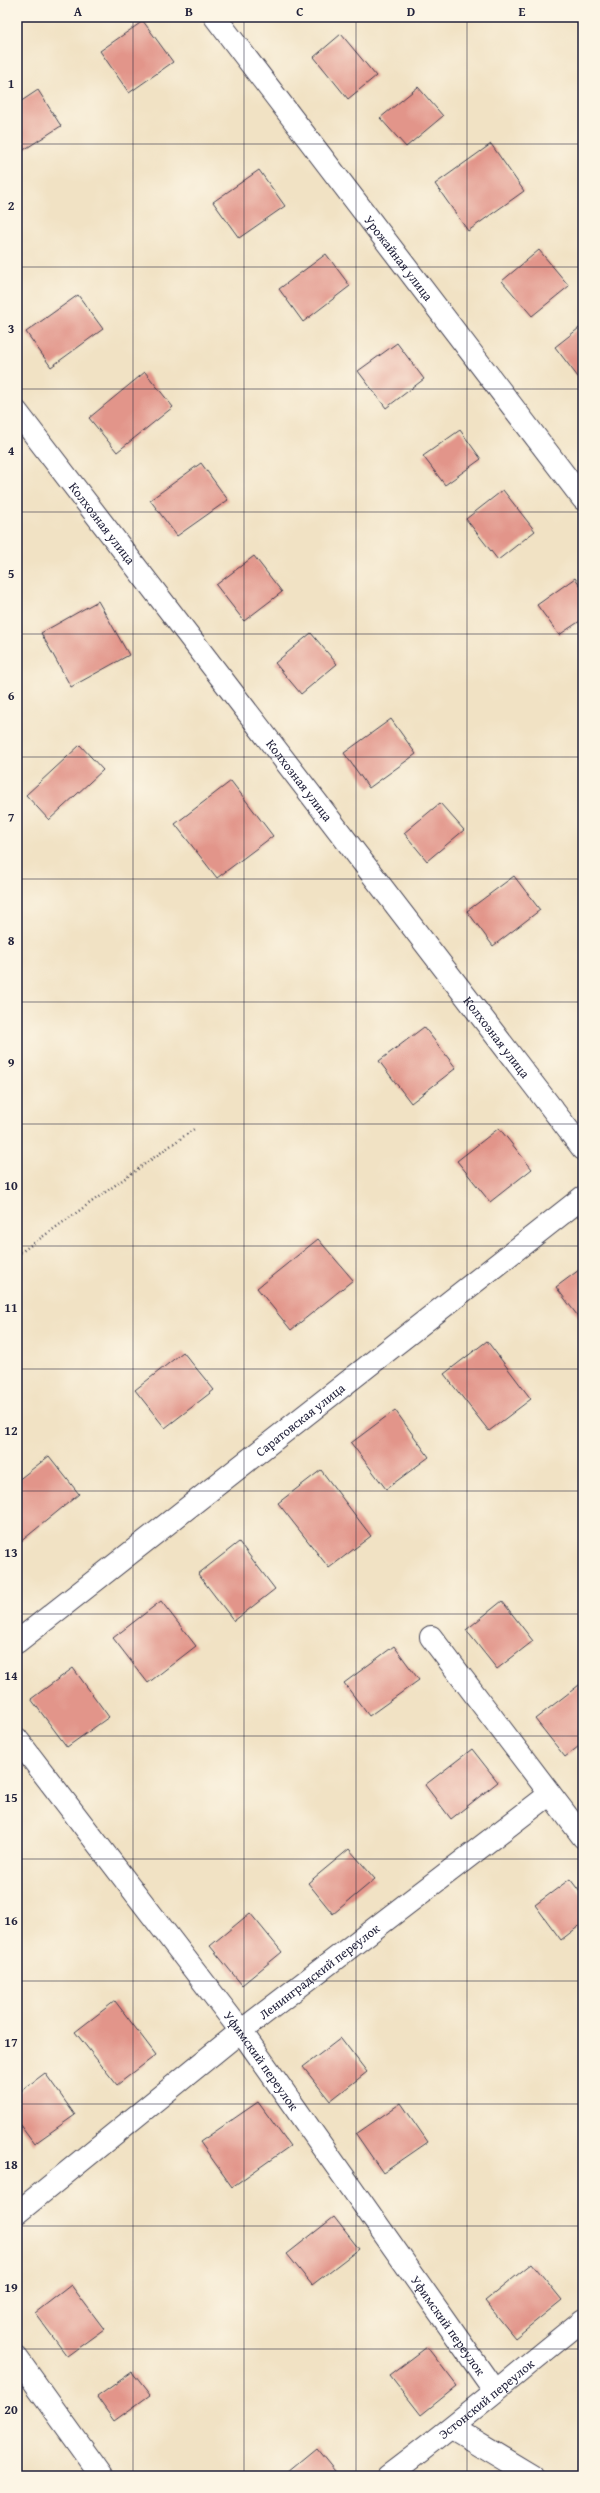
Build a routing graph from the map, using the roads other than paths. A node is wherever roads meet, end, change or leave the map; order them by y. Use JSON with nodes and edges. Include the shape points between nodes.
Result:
{"nodes":[{"id":1,"x":215,"y":17,"type":"edge"},
{"id":2,"x":17,"y":412,"type":"edge"},
{"id":3,"x":583,"y":499,"type":"edge"},
{"id":4,"x":583,"y":1149,"type":"edge"},
{"id":5,"x":583,"y":1197,"type":"edge"},
{"id":6,"x":431,"y":1637,"type":"dead end"},
{"id":7,"x":17,"y":1642,"type":"edge"},
{"id":8,"x":17,"y":1739,"type":"edge"},
{"id":9,"x":550,"y":1794,"type":"junction"},
{"id":10,"x":583,"y":1837,"type":"edge"},
{"id":11,"x":241,"y":2031,"type":"junction"},
{"id":12,"x":17,"y":2213,"type":"edge"},
{"id":13,"x":583,"y":2320,"type":"edge"},
{"id":14,"x":17,"y":2358,"type":"edge"},
{"id":15,"x":494,"y":2390,"type":"junction"},
{"id":16,"x":452,"y":2428,"type":"junction"},
{"id":17,"x":102,"y":2476,"type":"edge"},
{"id":18,"x":388,"y":2476,"type":"edge"},
{"id":19,"x":532,"y":2476,"type":"edge"}],
"edges":[{"from":1,"to":3,"type":"street","name":"Урожайная улица"},
{"from":2,"to":4,"type":"street","name":"Колхозная улица"},
{"from":5,"to":7,"type":"street","name":"Саратовская улица"},
{"from":6,"to":9,"type":"street"},
{"from":8,"to":11,"type":"street","name":"Уфимский переулок"},
{"from":9,"to":10,"type":"street"},
{"from":9,"to":11,"type":"street","name":"Ленинградский переулок"},
{"from":11,"to":12,"type":"street","name":"Ленинградский переулок"},
{"from":11,"to":15,"type":"street","name":"Уфимский переулок"},
{"from":13,"to":15,"type":"street","name":"Эстонский переулок"},
{"from":14,"to":17,"type":"street"},
{"from":15,"to":16,"type":"street","name":"Эстонский переулок"},
{"from":16,"to":18,"type":"street","name":"Эстонский переулок"},
{"from":16,"to":19,"type":"street"}]}
